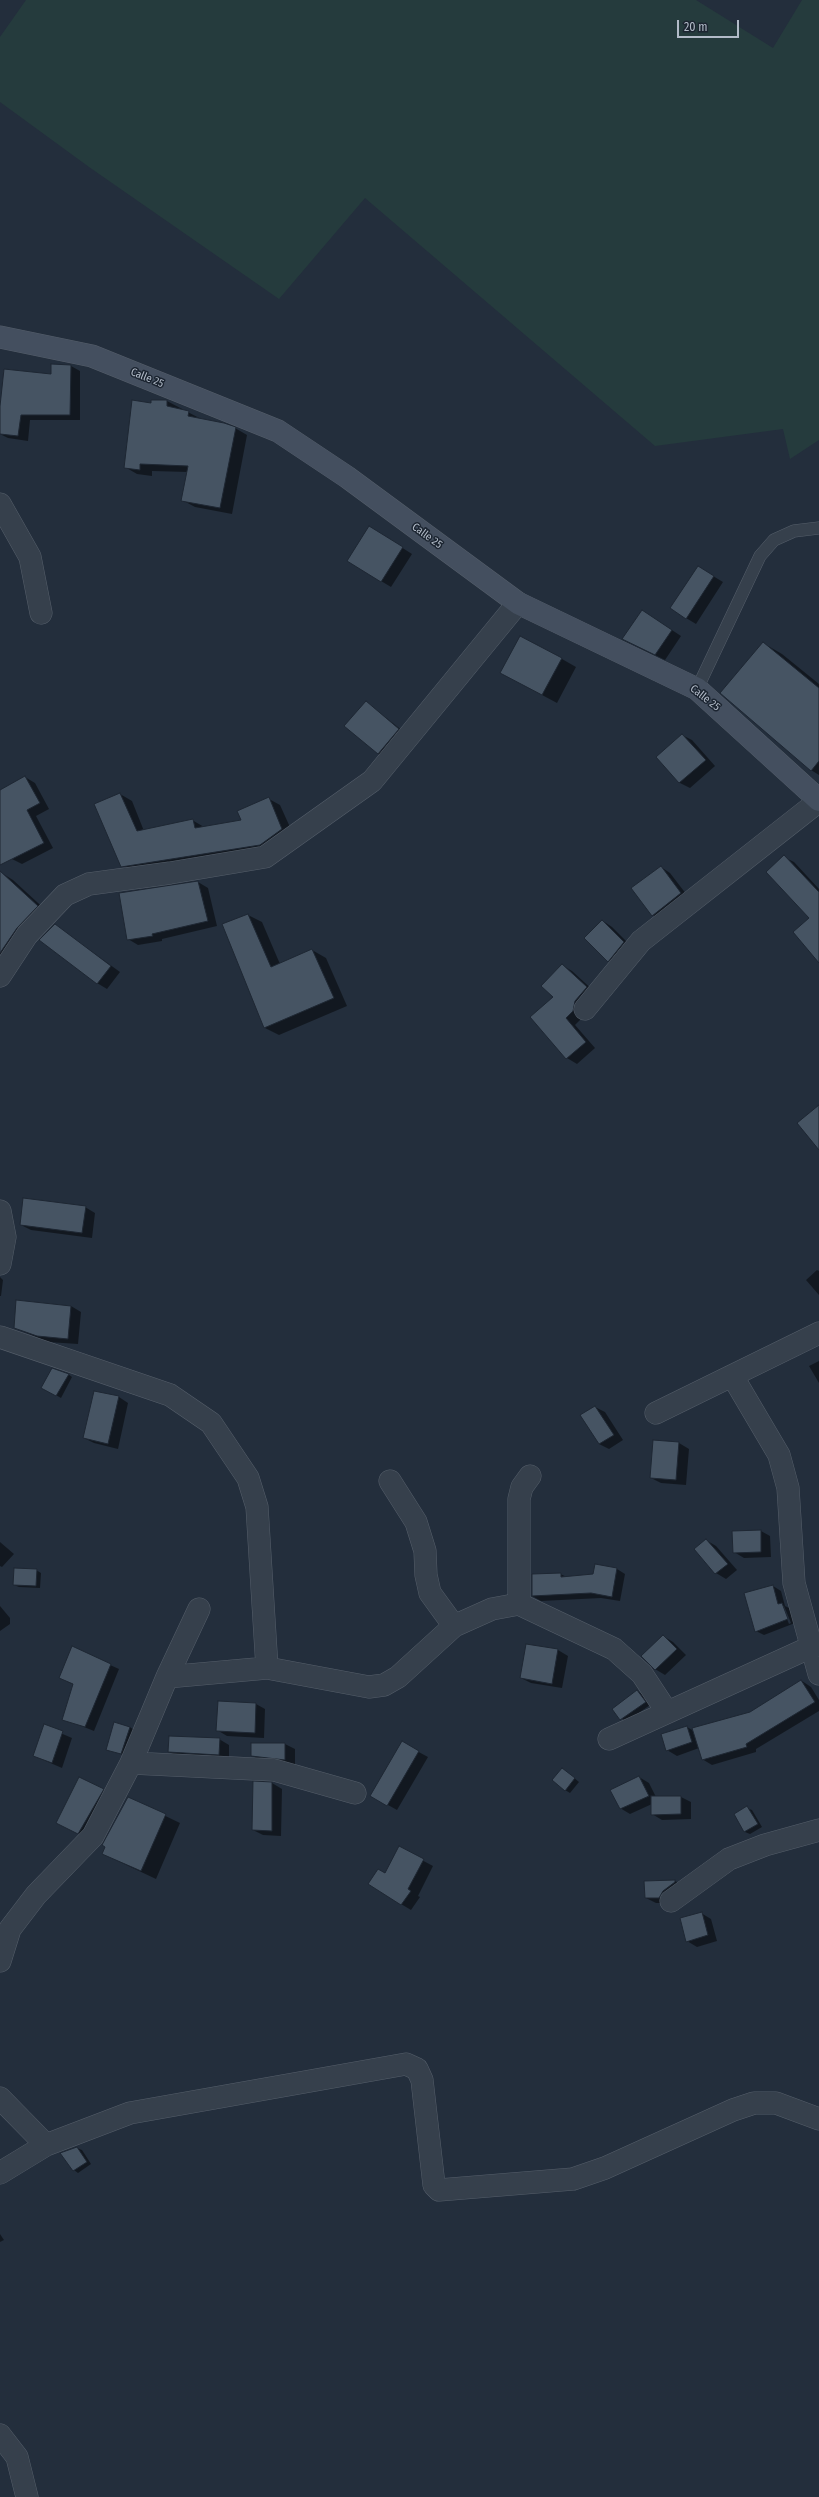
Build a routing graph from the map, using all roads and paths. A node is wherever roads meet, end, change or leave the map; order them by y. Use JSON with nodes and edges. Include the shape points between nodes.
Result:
{"nodes":[{"id":1,"x":0,"y":337,"type":"edge"},
{"id":2,"x":0,"y":504,"type":"edge"},
{"id":3,"x":819,"y":528,"type":"edge"},
{"id":4,"x":518,"y":603,"type":"junction"},
{"id":5,"x":41,"y":613,"type":"dead end"},
{"id":6,"x":698,"y":688,"type":"junction"},
{"id":7,"x":819,"y":800,"type":"edge"},
{"id":8,"x":0,"y":976,"type":"edge"},
{"id":9,"x":585,"y":1009,"type":"dead end"},
{"id":10,"x":0,"y":1211,"type":"edge"},
{"id":11,"x":0,"y":1264,"type":"edge"},
{"id":12,"x":819,"y":1333,"type":"edge"},
{"id":13,"x":0,"y":1337,"type":"edge"},
{"id":14,"x":733,"y":1377,"type":"junction"},
{"id":15,"x":656,"y":1413,"type":"dead end"},
{"id":16,"x":530,"y":1476,"type":"dead end"},
{"id":17,"x":390,"y":1481,"type":"dead end"},
{"id":18,"x":519,"y":1604,"type":"junction"},
{"id":19,"x":199,"y":1609,"type":"dead end"},
{"id":20,"x":454,"y":1626,"type":"junction"},
{"id":21,"x":816,"y":1646,"type":"edge"},
{"id":22,"x":266,"y":1668,"type":"junction"},
{"id":23,"x":819,"y":1674,"type":"edge"},
{"id":24,"x":167,"y":1677,"type":"junction"},
{"id":25,"x":667,"y":1712,"type":"junction"},
{"id":26,"x":609,"y":1739,"type":"dead end"},
{"id":27,"x":131,"y":1763,"type":"junction"},
{"id":28,"x":355,"y":1793,"type":"dead end"},
{"id":29,"x":819,"y":1830,"type":"edge"},
{"id":30,"x":671,"y":1901,"type":"dead end"},
{"id":31,"x":0,"y":1961,"type":"edge"},
{"id":32,"x":0,"y":2098,"type":"edge"},
{"id":33,"x":819,"y":2119,"type":"edge"},
{"id":34,"x":46,"y":2146,"type":"junction"},
{"id":35,"x":0,"y":2173,"type":"edge"},
{"id":36,"x":0,"y":2435,"type":"edge"},
{"id":37,"x":27,"y":2497,"type":"edge"}],
"edges":[{"from":1,"to":4,"type":"street","name":"Calle 25","via":[[92,356],[278,431]]},
{"from":2,"to":5,"type":"street","via":[[30,557]]},
{"from":3,"to":6,"type":"lane","via":[[794,531],[774,540],[760,556]]},
{"from":4,"to":6,"type":"street","name":"Calle 25"},
{"from":4,"to":8,"type":"street","via":[[372,781],[265,856],[89,884],[65,895],[27,935]]},
{"from":6,"to":7,"type":"street","name":"Calle 25"},
{"from":7,"to":9,"type":"street","via":[[641,941]]},
{"from":10,"to":11,"type":"street","via":[[5,1237]]},
{"from":12,"to":14,"type":"street"},
{"from":13,"to":22,"type":"street","via":[[170,1395],[212,1423],[248,1478],[257,1507]]},
{"from":14,"to":15,"type":"street"},
{"from":14,"to":21,"type":"street","via":[[779,1455],[788,1488],[794,1584]]},
{"from":16,"to":18,"type":"street","via":[[522,1487],[519,1499]]},
{"from":17,"to":20,"type":"street","via":[[416,1522],[425,1551],[430,1593]]},
{"from":18,"to":20,"type":"street","via":[[492,1609]]},
{"from":18,"to":25,"type":"street","via":[[614,1649],[642,1674]]},
{"from":19,"to":24,"type":"street"},
{"from":20,"to":22,"type":"street","via":[[398,1677],[384,1685],[369,1687]]},
{"from":21,"to":23,"type":"street"},
{"from":21,"to":25,"type":"street"},
{"from":22,"to":24,"type":"street"},
{"from":24,"to":27,"type":"street"},
{"from":25,"to":26,"type":"street"},
{"from":27,"to":28,"type":"street","via":[[274,1770]]},
{"from":27,"to":31,"type":"street","via":[[93,1836],[36,1894],[10,1929]]},
{"from":29,"to":30,"type":"street","via":[[765,1845],[729,1859]]},
{"from":32,"to":34,"type":"street"},
{"from":33,"to":34,"type":"street","via":[[776,2103],[754,2103],[605,2168],[573,2179],[439,2190],[434,2185],[422,2080],[417,2069],[406,2064],[130,2113]]},
{"from":34,"to":35,"type":"street"},
{"from":36,"to":37,"type":"street","via":[[17,2457]]}]}
